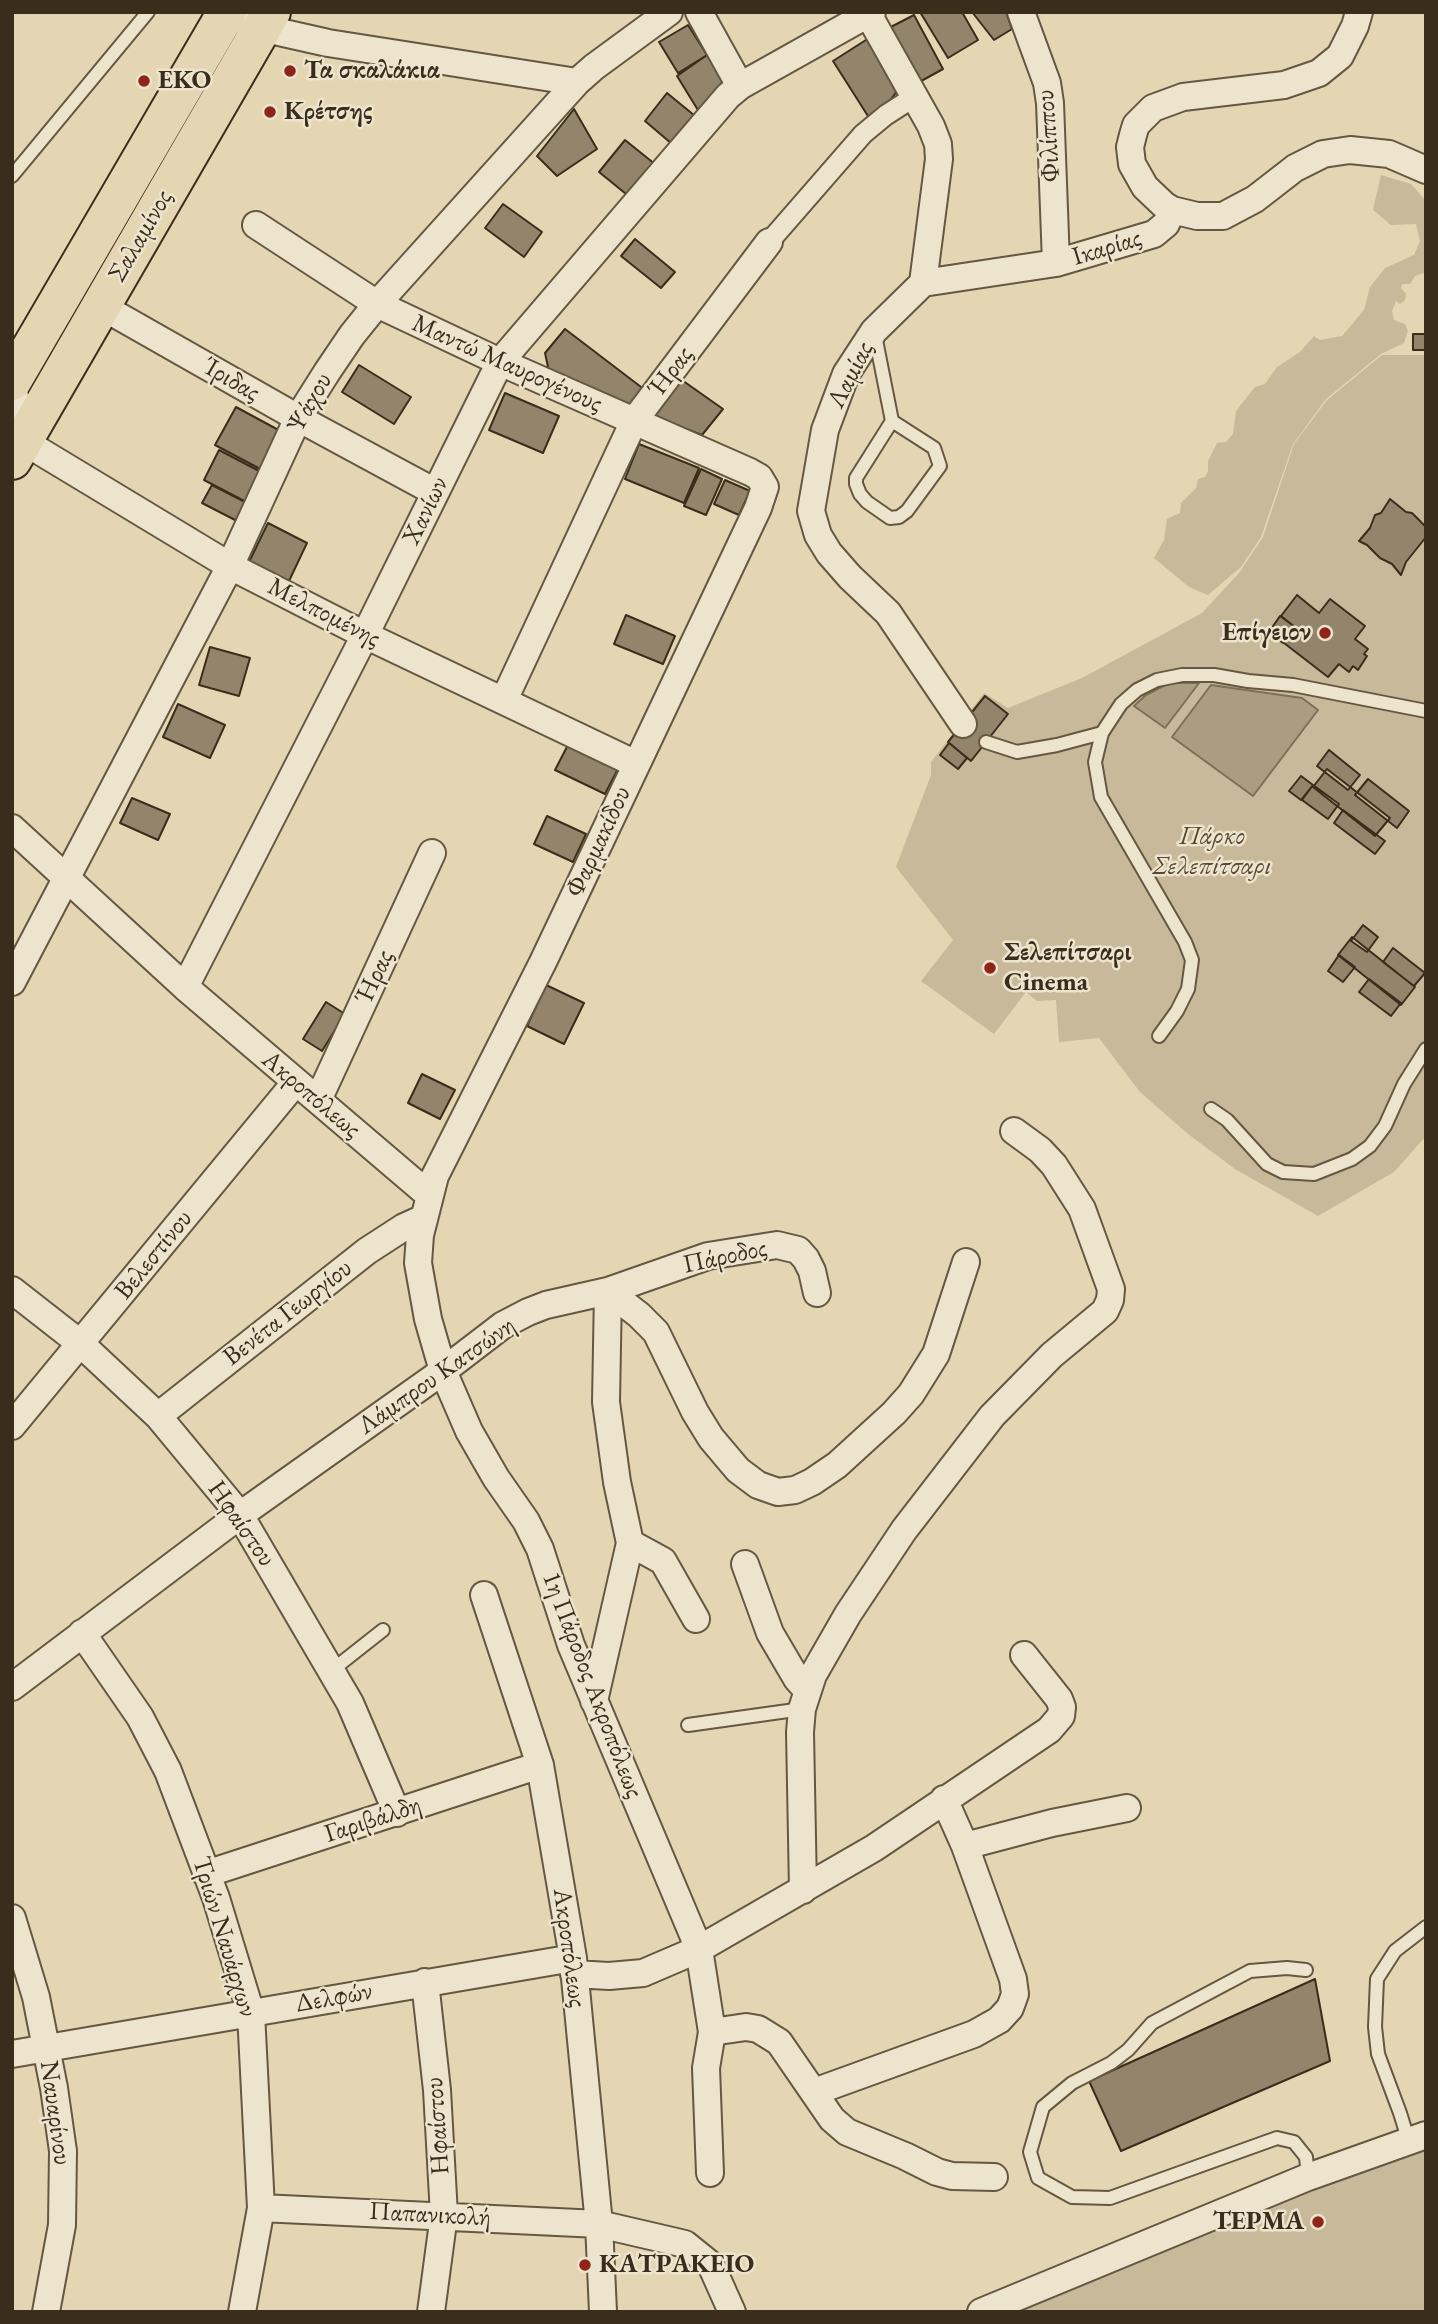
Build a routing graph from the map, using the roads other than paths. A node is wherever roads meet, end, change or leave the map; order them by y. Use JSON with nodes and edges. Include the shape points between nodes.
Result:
{"nodes":[{"id":1,"x":148,"y":12,"type":"edge"},
{"id":2,"x":669,"y":12,"type":"edge"},
{"id":3,"x":699,"y":12,"type":"edge"},
{"id":4,"x":1021,"y":12,"type":"edge"},
{"id":5,"x":1359,"y":12,"type":"edge"},
{"id":6,"x":869,"y":13,"type":"edge"},
{"id":7,"x":239,"y":16,"type":"edge"},
{"id":8,"x":577,"y":82,"type":"junction"},
{"id":9,"x":740,"y":86,"type":"junction"},
{"id":10,"x":914,"y":97,"type":"junction"},
{"id":11,"x":1426,"y":170,"type":"edge"},
{"id":12,"x":12,"y":176,"type":"edge"},
{"id":13,"x":1172,"y":210,"type":"junction"},
{"id":14,"x":256,"y":225,"type":"dead end"},
{"id":15,"x":769,"y":242,"type":"joint"},
{"id":16,"x":1056,"y":264,"type":"junction"},
{"id":17,"x":923,"y":283,"type":"junction"},
{"id":18,"x":377,"y":304,"type":"junction"},
{"id":19,"x":101,"y":306,"type":"junction"},
{"id":20,"x":874,"y":331,"type":"junction"},
{"id":21,"x":500,"y":362,"type":"junction"},
{"id":22,"x":12,"y":381,"type":"edge"},
{"id":23,"x":298,"y":418,"type":"junction"},
{"id":24,"x":634,"y":421,"type":"junction"},
{"id":25,"x":892,"y":421,"type":"junction"},
{"id":26,"x":18,"y":451,"type":"edge"},
{"id":27,"x":765,"y":487,"type":"joint"},
{"id":28,"x":435,"y":492,"type":"junction"},
{"id":29,"x":230,"y":566,"type":"junction"},
{"id":30,"x":365,"y":635,"type":"junction"},
{"id":31,"x":504,"y":700,"type":"junction"},
{"id":32,"x":1426,"y":711,"type":"edge"},
{"id":33,"x":963,"y":724,"type":"dead end"},
{"id":34,"x":1102,"y":733,"type":"junction"},
{"id":35,"x":986,"y":741,"type":"dead end"},
{"id":36,"x":636,"y":764,"type":"junction"},
{"id":37,"x":12,"y":828,"type":"edge"},
{"id":38,"x":432,"y":853,"type":"dead end"},
{"id":39,"x":66,"y":877,"type":"junction"},
{"id":40,"x":12,"y":982,"type":"edge"},
{"id":41,"x":185,"y":987,"type":"junction"},
{"id":42,"x":1159,"y":1036,"type":"dead end"},
{"id":43,"x":1426,"y":1049,"type":"edge"},
{"id":44,"x":295,"y":1083,"type":"junction"},
{"id":45,"x":318,"y":1100,"type":"junction"},
{"id":46,"x":1211,"y":1110,"type":"dead end"},
{"id":47,"x":1014,"y":1130,"type":"dead end"},
{"id":48,"x":427,"y":1207,"type":"junction"},
{"id":49,"x":966,"y":1262,"type":"dead end"},
{"id":50,"x":12,"y":1290,"type":"edge"},
{"id":51,"x":608,"y":1291,"type":"junction"},
{"id":52,"x":817,"y":1293,"type":"dead end"},
{"id":53,"x":81,"y":1344,"type":"junction"},
{"id":54,"x":443,"y":1371,"type":"junction"},
{"id":55,"x":158,"y":1416,"type":"junction"},
{"id":56,"x":12,"y":1426,"type":"edge"},
{"id":57,"x":240,"y":1515,"type":"junction"},
{"id":58,"x":630,"y":1543,"type":"junction"},
{"id":59,"x":745,"y":1564,"type":"dead end"},
{"id":60,"x":484,"y":1595,"type":"dead end"},
{"id":61,"x":696,"y":1619,"type":"dead end"},
{"id":62,"x":383,"y":1630,"type":"dead end"},
{"id":63,"x":82,"y":1633,"type":"junction"},
{"id":64,"x":1024,"y":1655,"type":"dead end"},
{"id":65,"x":331,"y":1671,"type":"junction"},
{"id":66,"x":12,"y":1687,"type":"edge"},
{"id":67,"x":804,"y":1700,"type":"junction"},
{"id":68,"x":594,"y":1701,"type":"junction"},
{"id":69,"x":688,"y":1725,"type":"dead end"},
{"id":70,"x":540,"y":1765,"type":"junction"},
{"id":71,"x":944,"y":1799,"type":"junction"},
{"id":72,"x":1127,"y":1808,"type":"dead end"},
{"id":73,"x":397,"y":1813,"type":"junction"},
{"id":74,"x":965,"y":1846,"type":"junction"},
{"id":75,"x":206,"y":1874,"type":"junction"},
{"id":76,"x":803,"y":1890,"type":"junction"},
{"id":77,"x":12,"y":1917,"type":"edge"},
{"id":78,"x":1426,"y":1927,"type":"edge"},
{"id":79,"x":699,"y":1949,"type":"junction"},
{"id":80,"x":574,"y":1966,"type":"junction"},
{"id":81,"x":1306,"y":1970,"type":"dead end"},
{"id":82,"x":425,"y":1982,"type":"junction"},
{"id":83,"x":251,"y":2013,"type":"junction"},
{"id":84,"x":712,"y":2032,"type":"junction"},
{"id":85,"x":46,"y":2048,"type":"junction"},
{"id":86,"x":12,"y":2054,"type":"edge"},
{"id":87,"x":814,"y":2092,"type":"junction"},
{"id":88,"x":1417,"y":2138,"type":"edge"},
{"id":89,"x":709,"y":2173,"type":"dead end"},
{"id":90,"x":1308,"y":2177,"type":"junction"},
{"id":91,"x":994,"y":2178,"type":"dead end"},
{"id":92,"x":261,"y":2208,"type":"junction"},
{"id":93,"x":444,"y":2215,"type":"junction"},
{"id":94,"x":598,"y":2224,"type":"junction"},
{"id":95,"x":46,"y":2312,"type":"edge"},
{"id":96,"x":242,"y":2312,"type":"edge"},
{"id":97,"x":431,"y":2312,"type":"edge"},
{"id":98,"x":603,"y":2312,"type":"edge"},
{"id":99,"x":732,"y":2312,"type":"edge"},
{"id":100,"x":981,"y":2312,"type":"edge"}],
"edges":[{"from":1,"to":12,"type":"lane"},
{"from":2,"to":8,"type":"street","name":"Ψάχου"},
{"from":3,"to":9,"type":"street"},
{"from":4,"to":16,"type":"street","name":"Φιλίππου","via":[[1050,103]]},
{"from":5,"to":13,"type":"street","via":[[1340,56],[1319,73],[1284,85],[1183,97],[1164,102],[1143,116],[1130,147],[1132,164],[1145,187]]},
{"from":6,"to":9,"type":"street","name":"Χανίων"},
{"from":6,"to":10,"type":"street"},
{"from":7,"to":8,"type":"street","via":[[291,36]]},
{"from":7,"to":19,"type":"main road","name":"Σαλαμίνος"},
{"from":7,"to":22,"type":"main road","name":"Σαλαμίνος"},
{"from":8,"to":18,"type":"street","name":"Ψάχου"},
{"from":9,"to":21,"type":"street","name":"Χανίων"},
{"from":10,"to":15,"type":"street","name":"Ήρας","via":[[863,134]]},
{"from":10,"to":17,"type":"street","via":[[934,135],[939,159]]},
{"from":11,"to":13,"type":"street","name":"Ικαρίας","via":[[1389,154],[1350,150],[1324,154],[1295,167],[1255,199],[1223,216]]},
{"from":13,"to":16,"type":"street","name":"Ικαρίας","via":[[1166,224],[1154,234]]},
{"from":14,"to":18,"type":"street","name":"Μαντώ Μαυρογένους"},
{"from":15,"to":24,"type":"street","name":"Ήρας"},
{"from":16,"to":17,"type":"street","name":"Ικαρίας"},
{"from":17,"to":20,"type":"street","name":"Λαμίας"},
{"from":18,"to":21,"type":"street","name":"Μαντώ Μαυρογένους"},
{"from":18,"to":23,"type":"street","name":"Ψάχου"},
{"from":19,"to":23,"type":"street","name":"Ίριδας"},
{"from":19,"to":26,"type":"main road","name":"Σαλαμίνος"},
{"from":20,"to":25,"type":"lane"},
{"from":20,"to":33,"type":"street","name":"Λαμίας","via":[[846,374],[825,430],[811,510],[829,553],[887,612]]},
{"from":21,"to":24,"type":"street","name":"Μαντώ Μαυρογένους"},
{"from":21,"to":28,"type":"street","name":"Χανίων"},
{"from":22,"to":26,"type":"street"},
{"from":23,"to":28,"type":"street","name":"Ίριδας"},
{"from":23,"to":29,"type":"street","name":"Ψάχου"},
{"from":24,"to":27,"type":"street","name":"Μαντώ Μαυρογένους","via":[[750,472]]},
{"from":24,"to":31,"type":"street","name":"Ήρας"},
{"from":25,"to":25,"type":"lane","via":[[856,478],[860,494],[890,518],[907,511],[940,466],[934,449]]},
{"from":26,"to":29,"type":"street","name":"Μελπομένης"},
{"from":27,"to":36,"type":"street","name":"Φαρμακίδου"},
{"from":28,"to":30,"type":"street","name":"Χανίων"},
{"from":29,"to":30,"type":"street","name":"Μελπομένης"},
{"from":29,"to":39,"type":"street","name":"Ψάχου"},
{"from":30,"to":31,"type":"street","name":"Μελπομένης"},
{"from":30,"to":41,"type":"street","name":"Χανίων"},
{"from":31,"to":36,"type":"street","name":"Μελπομένης"},
{"from":32,"to":34,"type":"lane","via":[[1293,685],[1182,675],[1137,690],[1121,704]]},
{"from":34,"to":35,"type":"lane","via":[[1017,752]]},
{"from":34,"to":42,"type":"lane","via":[[1095,762],[1101,797],[1192,960],[1188,989]]},
{"from":36,"to":48,"type":"street","name":"Φαρμακίδου","via":[[435,1176]]},
{"from":37,"to":39,"type":"street","name":"Ακροπόλεως"},
{"from":38,"to":45,"type":"street","name":"Ήρας"},
{"from":39,"to":40,"type":"street","name":"Ψάχου"},
{"from":39,"to":41,"type":"street","name":"Ακροπόλεως"},
{"from":41,"to":44,"type":"street","name":"Ακροπόλεως"},
{"from":43,"to":46,"type":"lane","via":[[1370,1146],[1352,1159],[1314,1174],[1283,1172],[1266,1164],[1227,1120]]},
{"from":44,"to":45,"type":"street","name":"Ακροπόλεως"},
{"from":44,"to":53,"type":"street","name":"Βελεστίνου"},
{"from":45,"to":48,"type":"street","name":"Ακροπόλεως"},
{"from":47,"to":67,"type":"street","via":[[1054,1165],[1082,1209],[1111,1300],[1105,1311],[1052,1355],[992,1416],[904,1530],[848,1614]]},
{"from":48,"to":54,"type":"street","via":[[418,1263]]},
{"from":48,"to":55,"type":"street","name":"Βενέτα Γεωργίου"},
{"from":49,"to":51,"type":"street","via":[[936,1354],[911,1394],[837,1465],[795,1490],[778,1492],[758,1485],[711,1438],[656,1332]]},
{"from":50,"to":53,"type":"street","name":"Ηφαίστου"},
{"from":51,"to":52,"type":"street","name":"Πάροδος","via":[[708,1256],[776,1245],[798,1250],[806,1259]]},
{"from":51,"to":54,"type":"street","name":"Λάμπρου Κατσώνη","via":[[528,1312],[503,1325]]},
{"from":51,"to":58,"type":"street","via":[[606,1402]]},
{"from":53,"to":55,"type":"street","name":"Ηφαίστου"},
{"from":53,"to":56,"type":"street","name":"Βελεστίνου"},
{"from":54,"to":57,"type":"street","name":"Λάμπρου Κατσώνη"},
{"from":54,"to":68,"type":"street","name":"1η Πάροδος Ακροπόλεως","via":[[469,1431],[540,1549]]},
{"from":55,"to":57,"type":"street","name":"Ηφαίστου"},
{"from":57,"to":63,"type":"street","name":"Λάμπρου Κατσώνη"},
{"from":57,"to":65,"type":"street","name":"Ηφαίστου"},
{"from":58,"to":61,"type":"street","via":[[663,1561]]},
{"from":58,"to":68,"type":"street"},
{"from":59,"to":67,"type":"street","via":[[770,1633]]},
{"from":60,"to":70,"type":"street","name":"Ακροπόλεως"},
{"from":62,"to":65,"type":"lane"},
{"from":63,"to":66,"type":"street","name":"Λάμπρου Κατσώνη"},
{"from":63,"to":75,"type":"street","name":"Τριών Ναυάρχων","via":[[140,1717],[169,1771]]},
{"from":64,"to":71,"type":"street","name":"Δελφών","via":[[1059,1699],[1061,1716],[1049,1730]]},
{"from":65,"to":73,"type":"street","name":"Ηφαίστου","via":[[350,1703]]},
{"from":67,"to":69,"type":"lane"},
{"from":67,"to":76,"type":"street","via":[[800,1732]]},
{"from":68,"to":79,"type":"street","name":"1η Πάροδος Ακροπόλεως"},
{"from":70,"to":73,"type":"street","name":"Γαριβάλδη"},
{"from":70,"to":80,"type":"street","name":"Ακροπόλεως"},
{"from":71,"to":74,"type":"street"},
{"from":71,"to":76,"type":"street","name":"Δελφών"},
{"from":72,"to":74,"type":"street"},
{"from":73,"to":75,"type":"street","name":"Γαριβάλδη"},
{"from":74,"to":87,"type":"street","via":[[1013,1979],[1015,1994],[1010,2008],[974,2034]]},
{"from":75,"to":83,"type":"street","name":"Τριών Ναυάρχων"},
{"from":76,"to":79,"type":"street","name":"Δελφών"},
{"from":77,"to":85,"type":"street","name":"Ναυαρίνου","via":[[29,1967]]},
{"from":78,"to":88,"type":"lane","via":[[1395,1951],[1377,1979],[1378,2054],[1401,2113]]},
{"from":79,"to":80,"type":"street","name":"Δελφών","via":[[642,1972],[609,1976]]},
{"from":79,"to":84,"type":"street","name":"1η Πάροδος Ακροπόλεως"},
{"from":80,"to":82,"type":"street","name":"Δελφών"},
{"from":80,"to":94,"type":"street","name":"Ακροπόλεως"},
{"from":81,"to":90,"type":"lane","via":[[1250,1971],[1153,2023],[1111,2063],[1072,2083],[1043,2107],[1030,2152],[1038,2178],[1072,2197],[1110,2198],[1278,2138],[1294,2142],[1306,2157]]},
{"from":82,"to":83,"type":"street","name":"Δελφών"},
{"from":82,"to":93,"type":"street","name":"Ηφαίστου"},
{"from":83,"to":85,"type":"street","name":"Δελφών"},
{"from":83,"to":92,"type":"street","name":"Τριών Ναυάρχων"},
{"from":84,"to":87,"type":"street","via":[[746,2027],[769,2034]]},
{"from":84,"to":89,"type":"street","name":"1η Πάροδος Ακροπόλεως","via":[[706,2068]]},
{"from":85,"to":86,"type":"street","name":"Δελφών"},
{"from":85,"to":95,"type":"street","name":"Ναυαρίνου","via":[[64,2174],[62,2225]]},
{"from":87,"to":91,"type":"street","via":[[847,2132],[936,2172]]},
{"from":88,"to":90,"type":"street"},
{"from":90,"to":100,"type":"street"},
{"from":92,"to":93,"type":"street","name":"Παπανικολή"},
{"from":92,"to":96,"type":"street","name":"Τριών Ναυάρχων"},
{"from":93,"to":94,"type":"street","name":"Παπανικολή"},
{"from":93,"to":97,"type":"street","name":"Ηφαίστου"},
{"from":94,"to":98,"type":"street","name":"Ακροπόλεως"},
{"from":94,"to":99,"type":"street","name":"Παπανικολή","via":[[685,2244],[711,2265]]}]}
